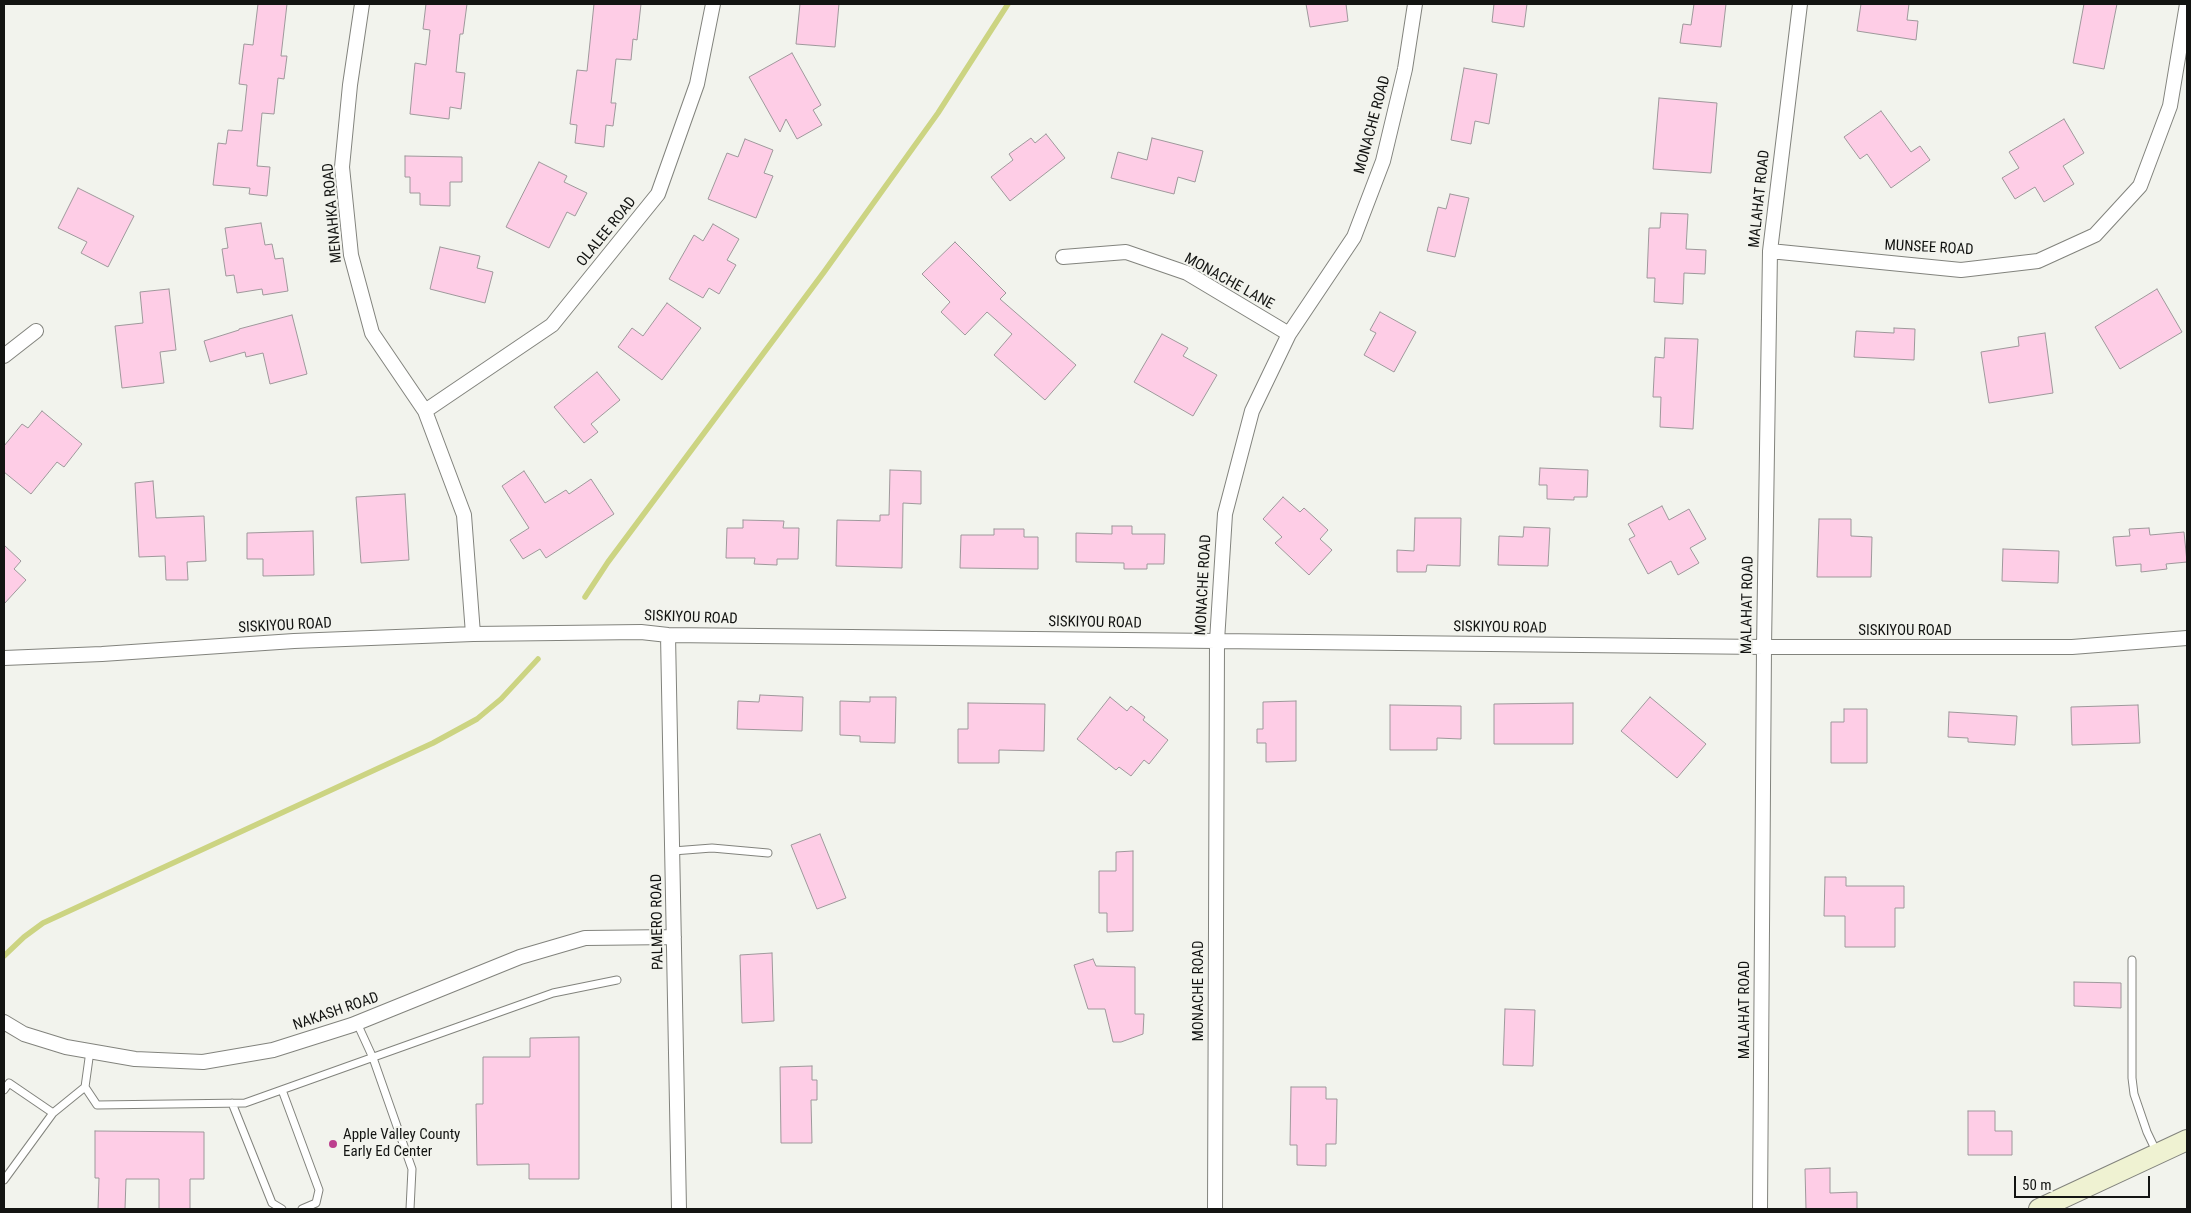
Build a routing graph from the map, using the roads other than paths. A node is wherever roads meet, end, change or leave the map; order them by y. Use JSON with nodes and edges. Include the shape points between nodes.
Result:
{"nodes":[{"id":1,"x":362,"y":4,"type":"edge"},
{"id":2,"x":713,"y":4,"type":"edge"},
{"id":3,"x":1415,"y":4,"type":"edge"},
{"id":4,"x":1800,"y":4,"type":"edge"},
{"id":5,"x":2187,"y":4,"type":"edge"},
{"id":6,"x":1770,"y":252,"type":"junction"},
{"id":7,"x":1063,"y":257,"type":"dead end"},
{"id":8,"x":36,"y":331,"type":"dead end"},
{"id":9,"x":1289,"y":334,"type":"junction"},
{"id":10,"x":4,"y":356,"type":"edge"},
{"id":11,"x":425,"y":412,"type":"junction"},
{"id":12,"x":473,"y":634,"type":"junction"},
{"id":13,"x":668,"y":635,"type":"junction"},
{"id":14,"x":2187,"y":638,"type":"edge"},
{"id":15,"x":1217,"y":641,"type":"junction"},
{"id":16,"x":1764,"y":648,"type":"junction"},
{"id":17,"x":4,"y":658,"type":"edge"},
{"id":18,"x":672,"y":851,"type":"junction"},
{"id":19,"x":768,"y":853,"type":"dead end"},
{"id":20,"x":674,"y":937,"type":"junction"},
{"id":21,"x":2132,"y":960,"type":"dead end"},
{"id":22,"x":617,"y":980,"type":"dead end"},
{"id":23,"x":4,"y":1022,"type":"edge"},
{"id":24,"x":357,"y":1023,"type":"junction"},
{"id":25,"x":90,"y":1051,"type":"junction"},
{"id":26,"x":373,"y":1058,"type":"junction"},
{"id":27,"x":85,"y":1086,"type":"junction"},
{"id":28,"x":4,"y":1090,"type":"edge"},
{"id":29,"x":282,"y":1090,"type":"junction"},
{"id":30,"x":232,"y":1103,"type":"junction"},
{"id":31,"x":53,"y":1113,"type":"junction"},
{"id":32,"x":2187,"y":1140,"type":"edge"},
{"id":33,"x":2157,"y":1154,"type":"junction"},
{"id":34,"x":4,"y":1180,"type":"edge"},
{"id":35,"x":282,"y":1209,"type":"edge"},
{"id":36,"x":302,"y":1209,"type":"edge"},
{"id":37,"x":410,"y":1209,"type":"edge"},
{"id":38,"x":678,"y":1209,"type":"edge"},
{"id":39,"x":1215,"y":1209,"type":"edge"},
{"id":40,"x":1760,"y":1209,"type":"edge"},
{"id":41,"x":2039,"y":1209,"type":"edge"}],
"edges":[{"from":1,"to":11,"type":"street","name":"MENAHKA ROAD","via":[[342,167],[351,255],[372,333]]},
{"from":2,"to":11,"type":"street","name":"OLALEE ROAD","via":[[697,84],[658,194],[552,325]]},
{"from":3,"to":9,"type":"street","name":"MONACHE ROAD","via":[[1405,68],[1383,161],[1354,237]]},
{"from":4,"to":6,"type":"street","name":"MALAHAT ROAD"},
{"from":5,"to":6,"type":"street","name":"MUNSEE ROAD","via":[[2170,106],[2140,186],[2095,235],[2038,261],[1961,270]]},
{"from":6,"to":16,"type":"street","name":"MALAHAT ROAD"},
{"from":7,"to":9,"type":"street","name":"MONACHE LANE","via":[[1126,252],[1187,273]]},
{"from":8,"to":10,"type":"street"},
{"from":9,"to":15,"type":"street","name":"MONACHE ROAD","via":[[1252,412],[1225,514]]},
{"from":11,"to":12,"type":"street","name":"MENAHKA ROAD","via":[[464,515]]},
{"from":12,"to":13,"type":"street","name":"SISKIYOU ROAD","via":[[641,632]]},
{"from":12,"to":17,"type":"street","name":"SISKIYOU ROAD"},
{"from":13,"to":15,"type":"street","name":"SISKIYOU ROAD"},
{"from":13,"to":18,"type":"street","name":"PALMERO ROAD"},
{"from":14,"to":16,"type":"street","name":"SISKIYOU ROAD","via":[[2072,648]]},
{"from":15,"to":16,"type":"street","name":"SISKIYOU ROAD"},
{"from":15,"to":39,"type":"street","name":"MONACHE ROAD"},
{"from":16,"to":40,"type":"street","name":"MALAHAT ROAD"},
{"from":18,"to":19,"type":"lane","via":[[712,848]]},
{"from":18,"to":20,"type":"street","name":"PALMERO ROAD"},
{"from":20,"to":24,"type":"street","name":"NAKASH ROAD","via":[[585,938],[520,957]]},
{"from":20,"to":38,"type":"street","name":"PALMERO ROAD"},
{"from":21,"to":33,"type":"lane","via":[[2134,1094]]},
{"from":22,"to":26,"type":"lane","via":[[553,993]]},
{"from":23,"to":25,"type":"street","name":"NAKASH ROAD","via":[[24,1034]]},
{"from":24,"to":25,"type":"street","name":"NAKASH ROAD","via":[[273,1050],[203,1062],[135,1059]]},
{"from":24,"to":26,"type":"lane"},
{"from":25,"to":27,"type":"lane"},
{"from":26,"to":29,"type":"lane"},
{"from":26,"to":37,"type":"lane","via":[[412,1168]]},
{"from":27,"to":30,"type":"lane","via":[[96,1105]]},
{"from":27,"to":31,"type":"lane"},
{"from":28,"to":31,"type":"lane","via":[[9,1083]]},
{"from":29,"to":30,"type":"lane","via":[[245,1103]]},
{"from":29,"to":36,"type":"lane","via":[[320,1190],[316,1203]]},
{"from":30,"to":35,"type":"lane","via":[[272,1204]]},
{"from":31,"to":34,"type":"lane"},
{"from":32,"to":33,"type":"main road"},
{"from":33,"to":41,"type":"main road"}]}
